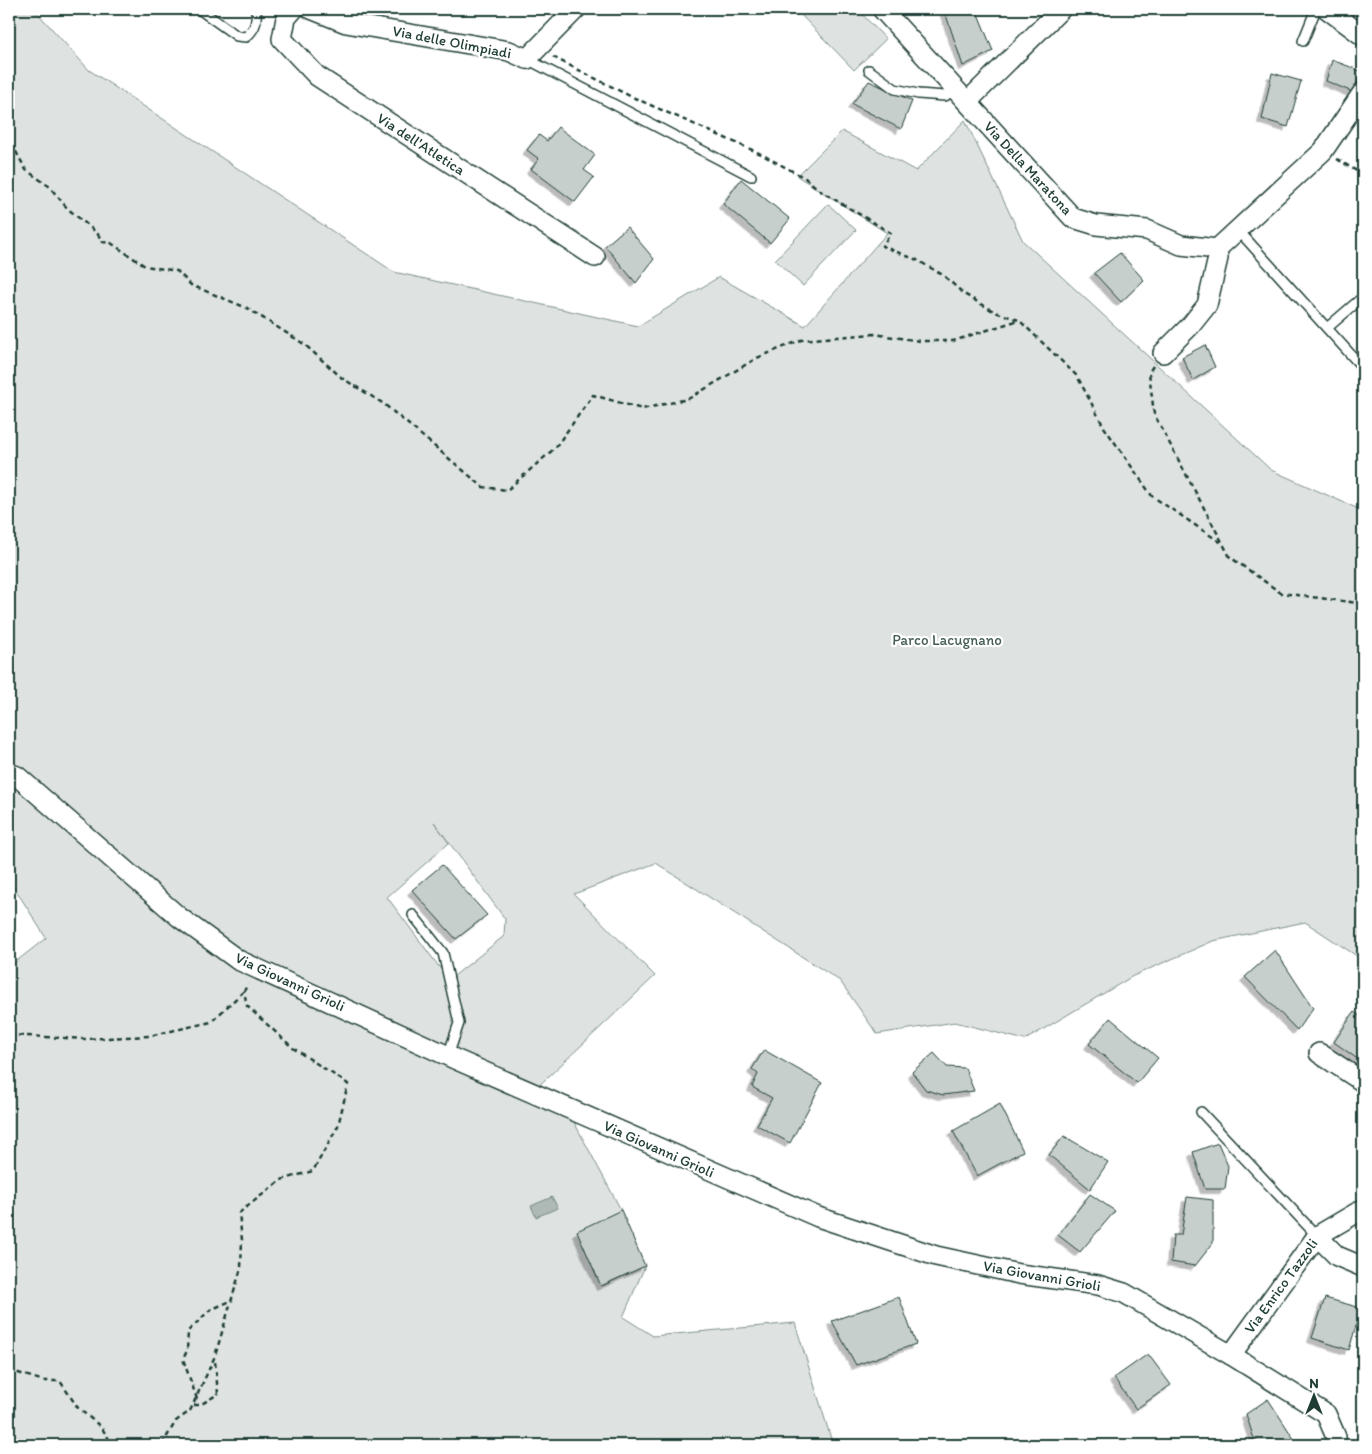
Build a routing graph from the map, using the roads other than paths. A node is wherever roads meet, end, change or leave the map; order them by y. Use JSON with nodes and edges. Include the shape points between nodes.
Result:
{"nodes":[{"id":1,"x":199,"y":9,"type":"edge"},
{"id":2,"x":256,"y":9,"type":"edge"},
{"id":3,"x":294,"y":9,"type":"edge"},
{"id":4,"x":310,"y":9,"type":"edge"},
{"id":5,"x":576,"y":9,"type":"edge"},
{"id":6,"x":882,"y":9,"type":"edge"},
{"id":7,"x":1061,"y":9,"type":"edge"},
{"id":8,"x":1316,"y":9,"type":"edge"},
{"id":9,"x":1327,"y":9,"type":"edge"},
{"id":10,"x":1363,"y":36,"type":"edge"},
{"id":11,"x":1303,"y":41,"type":"dead end"},
{"id":12,"x":534,"y":53,"type":"junction"},
{"id":13,"x":869,"y":70,"type":"dead end"},
{"id":14,"x":1363,"y":92,"type":"edge"},
{"id":15,"x":961,"y":96,"type":"junction"},
{"id":16,"x":751,"y":176,"type":"dead end"},
{"id":17,"x":1238,"y":230,"type":"junction"},
{"id":18,"x":1217,"y":248,"type":"junction"},
{"id":19,"x":595,"y":257,"type":"dead end"},
{"id":20,"x":1363,"y":297,"type":"edge"},
{"id":21,"x":1327,"y":328,"type":"junction"},
{"id":22,"x":1163,"y":353,"type":"road end"},
{"id":23,"x":1363,"y":368,"type":"edge"},
{"id":24,"x":9,"y":773,"type":"edge"},
{"id":25,"x":413,"y":915,"type":"dead end"},
{"id":26,"x":1319,"y":1054,"type":"dead end"},
{"id":27,"x":448,"y":1056,"type":"junction"},
{"id":28,"x":1363,"y":1082,"type":"edge"},
{"id":29,"x":1201,"y":1112,"type":"dead end"},
{"id":30,"x":1363,"y":1209,"type":"edge"},
{"id":31,"x":1317,"y":1236,"type":"junction"},
{"id":32,"x":1363,"y":1267,"type":"edge"},
{"id":33,"x":1231,"y":1354,"type":"junction"},
{"id":34,"x":1336,"y":1445,"type":"edge"}],
"edges":[{"from":1,"to":2,"type":"lane","via":[[237,36],[246,38],[255,29]]},
{"from":3,"to":19,"type":"street","name":"Via dell'Atletica","via":[[286,18],[282,39],[318,76]]},
{"from":4,"to":12,"type":"street","name":"Via delle Olimpiadi","via":[[346,23]]},
{"from":5,"to":12,"type":"street"},
{"from":6,"to":15,"type":"street","name":"Via Della Maratona"},
{"from":7,"to":15,"type":"street"},
{"from":8,"to":11,"type":"lane"},
{"from":9,"to":10,"type":"street"},
{"from":12,"to":16,"type":"lane"},
{"from":13,"to":15,"type":"lane","via":[[895,89],[918,94]]},
{"from":14,"to":17,"type":"street","via":[[1324,151]]},
{"from":15,"to":18,"type":"street","name":"Via Della Maratona","via":[[1073,218],[1096,225],[1147,230],[1181,245]]},
{"from":17,"to":18,"type":"street"},
{"from":17,"to":21,"type":"lane"},
{"from":18,"to":22,"type":"street","via":[[1218,258],[1207,305]]},
{"from":20,"to":21,"type":"lane"},
{"from":21,"to":23,"type":"lane"},
{"from":24,"to":27,"type":"street","name":"Via Giovanni Grioli","via":[[179,917],[238,960]]},
{"from":25,"to":27,"type":"lane","via":[[443,953],[459,1023]]},
{"from":26,"to":28,"type":"street"},
{"from":27,"to":33,"type":"street","name":"Via Giovanni Grioli","via":[[818,1217],[936,1256],[1020,1274],[1098,1285],[1124,1293]]},
{"from":29,"to":31,"type":"lane"},
{"from":30,"to":31,"type":"street","name":"Via Enrico Tazzoli"},
{"from":31,"to":32,"type":"street","via":[[1337,1256]]},
{"from":31,"to":33,"type":"street","name":"Via Enrico Tazzoli"},
{"from":33,"to":34,"type":"street","name":"Via Giovanni Grioli","via":[[1326,1414]]}]}
